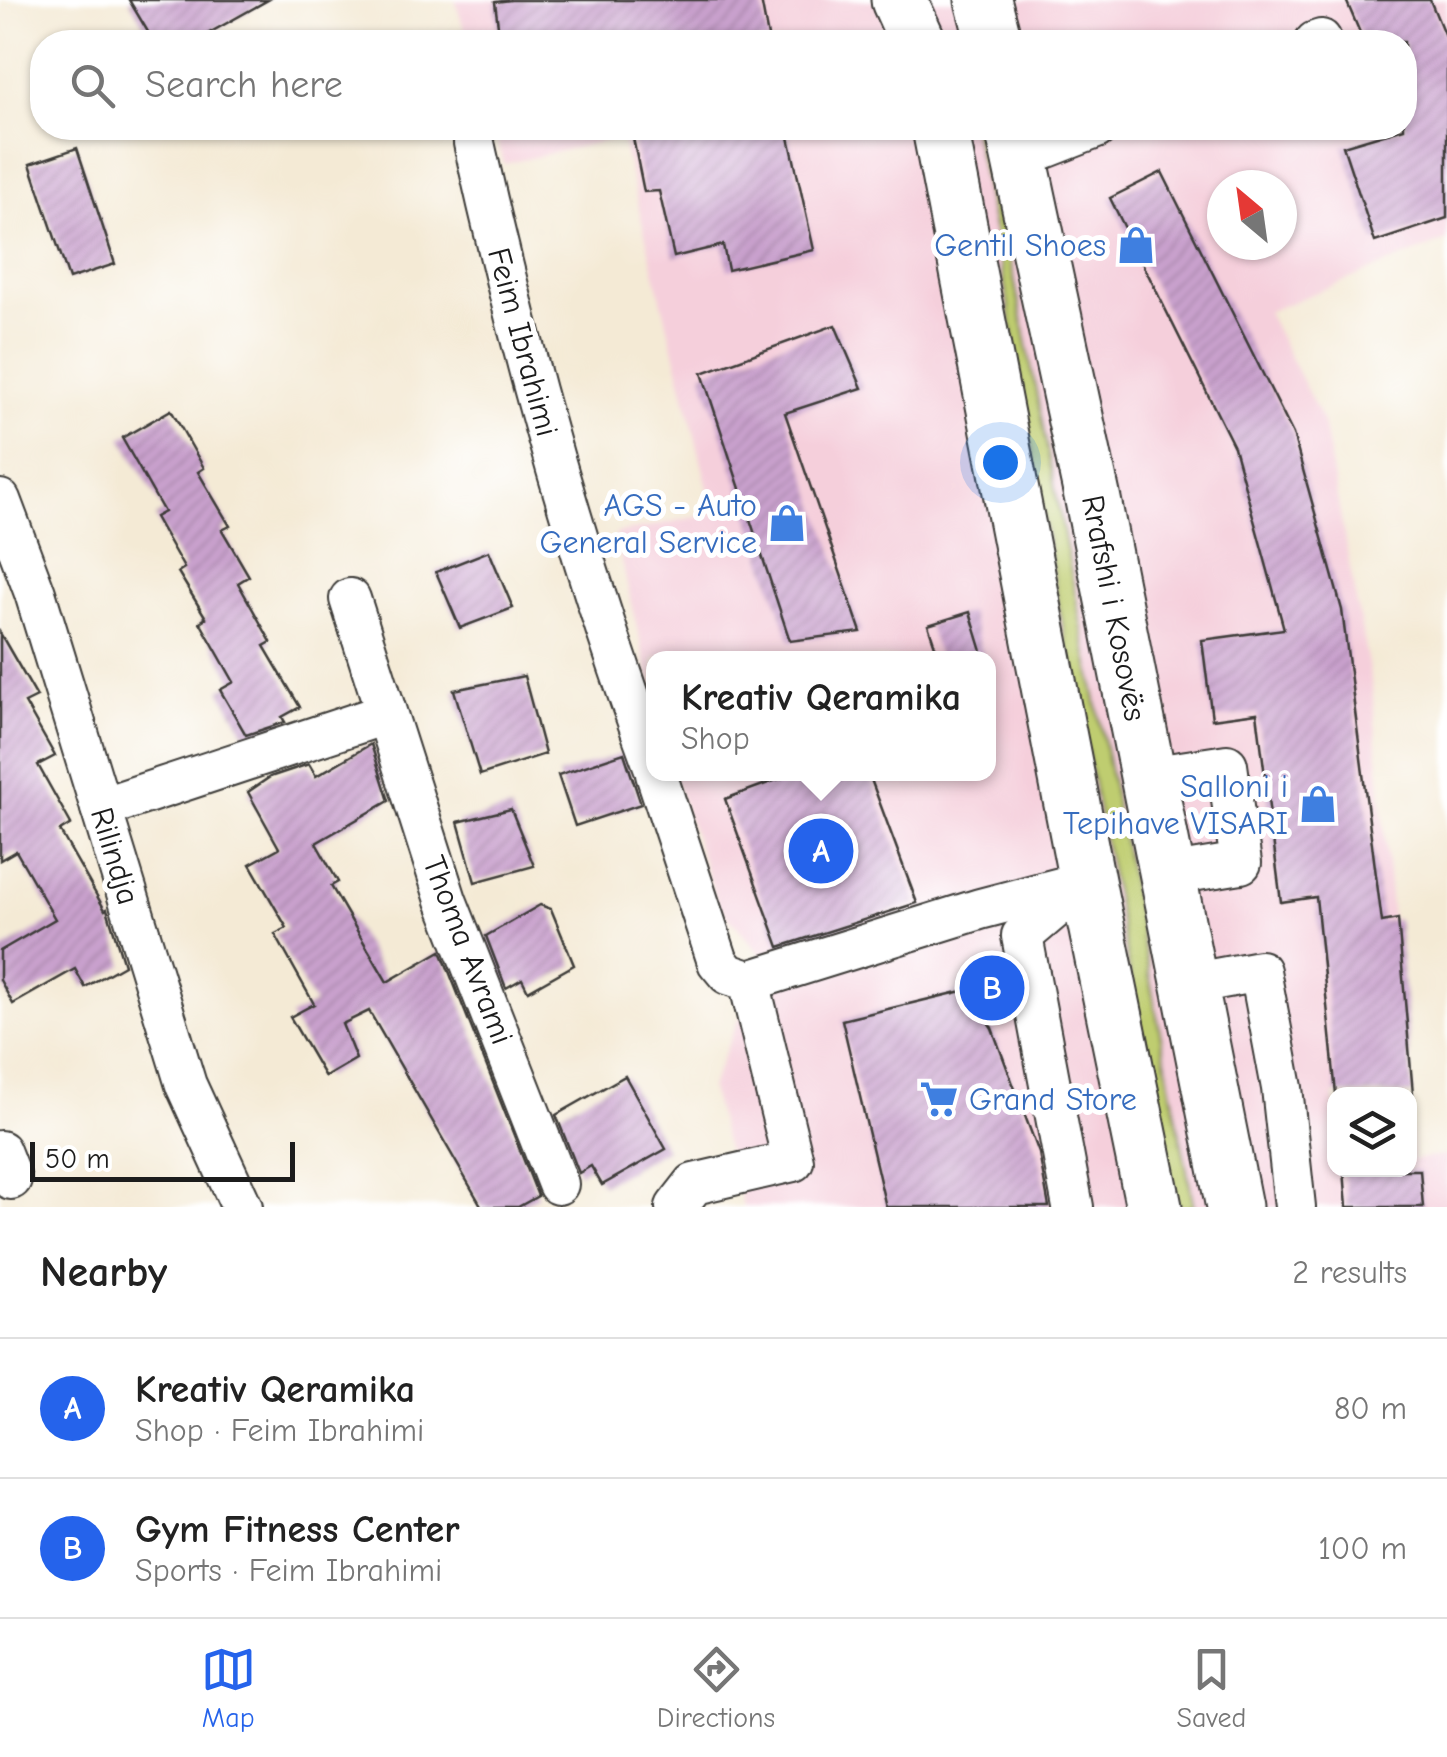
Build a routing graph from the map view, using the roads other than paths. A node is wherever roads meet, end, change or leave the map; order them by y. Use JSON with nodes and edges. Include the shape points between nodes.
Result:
{"nodes":[{"id":1,"x":899,"y":0,"type":"edge"},
{"id":2,"x":918,"y":0,"type":"edge"},
{"id":3,"x":983,"y":0,"type":"edge"},
{"id":4,"x":999,"y":0,"type":"edge"},
{"id":5,"x":915,"y":30,"type":"edge"},
{"id":6,"x":920,"y":30,"type":"edge"},
{"id":7,"x":993,"y":30,"type":"edge"},
{"id":8,"x":998,"y":30,"type":"edge"},
{"id":9,"x":942,"y":140,"type":"edge"},
{"id":10,"x":474,"y":143,"type":"dead end"},
{"id":11,"x":1016,"y":143,"type":"edge"},
{"id":12,"x":0,"y":500,"type":"edge"},
{"id":13,"x":350,"y":599,"type":"dead end"},
{"id":14,"x":385,"y":714,"type":"junction"},
{"id":15,"x":646,"y":745,"type":"edge"},
{"id":16,"x":1148,"y":777,"type":"junction"},
{"id":17,"x":658,"y":781,"type":"edge"},
{"id":18,"x":101,"y":808,"type":"junction"},
{"id":19,"x":1167,"y":876,"type":"junction"},
{"id":20,"x":1087,"y":881,"type":"junction"},
{"id":21,"x":749,"y":981,"type":"junction"},
{"id":22,"x":1189,"y":984,"type":"junction"},
{"id":23,"x":558,"y":1184,"type":"dead end"},
{"id":24,"x":690,"y":1199,"type":"edge"},
{"id":25,"x":242,"y":1207,"type":"edge"},
{"id":26,"x":1073,"y":1207,"type":"edge"},
{"id":27,"x":1154,"y":1207,"type":"edge"},
{"id":28,"x":1234,"y":1207,"type":"edge"},
{"id":29,"x":1295,"y":1207,"type":"edge"}],
"edges":[{"from":1,"to":5,"type":"highway"},
{"from":2,"to":6,"type":"highway"},
{"from":3,"to":7,"type":"highway"},
{"from":4,"to":8,"type":"highway"},
{"from":9,"to":20,"type":"highway"},
{"from":10,"to":15,"type":"street","name":"Feim Ibrahimi","via":[[510,306],[559,478]]},
{"from":11,"to":16,"type":"highway","name":"Rrafshi i Kosovës"},
{"from":12,"to":18,"type":"street","name":"Rilindja"},
{"from":13,"to":14,"type":"street","name":"Thoma Avrami"},
{"from":14,"to":18,"type":"street"},
{"from":14,"to":23,"type":"street","name":"Thoma Avrami","via":[[446,900]]},
{"from":16,"to":19,"type":"highway","name":"Rrafshi i Kosovës"},
{"from":16,"to":19,"type":"street","via":[[1226,766],[1241,863]]},
{"from":17,"to":21,"type":"street","via":[[718,962],[728,974]]},
{"from":18,"to":25,"type":"street","name":"Rilindja","via":[[186,1085]]},
{"from":19,"to":22,"type":"highway","name":"Rrafshi i Kosovës"},
{"from":20,"to":21,"type":"street"},
{"from":20,"to":26,"type":"street","via":[[1022,936]]},
{"from":20,"to":27,"type":"highway"},
{"from":21,"to":24,"type":"street","via":[[793,1160]]},
{"from":22,"to":28,"type":"highway","name":"Rrafshi i Kosovës"},
{"from":22,"to":29,"type":"street","via":[[1260,971]]}]}
